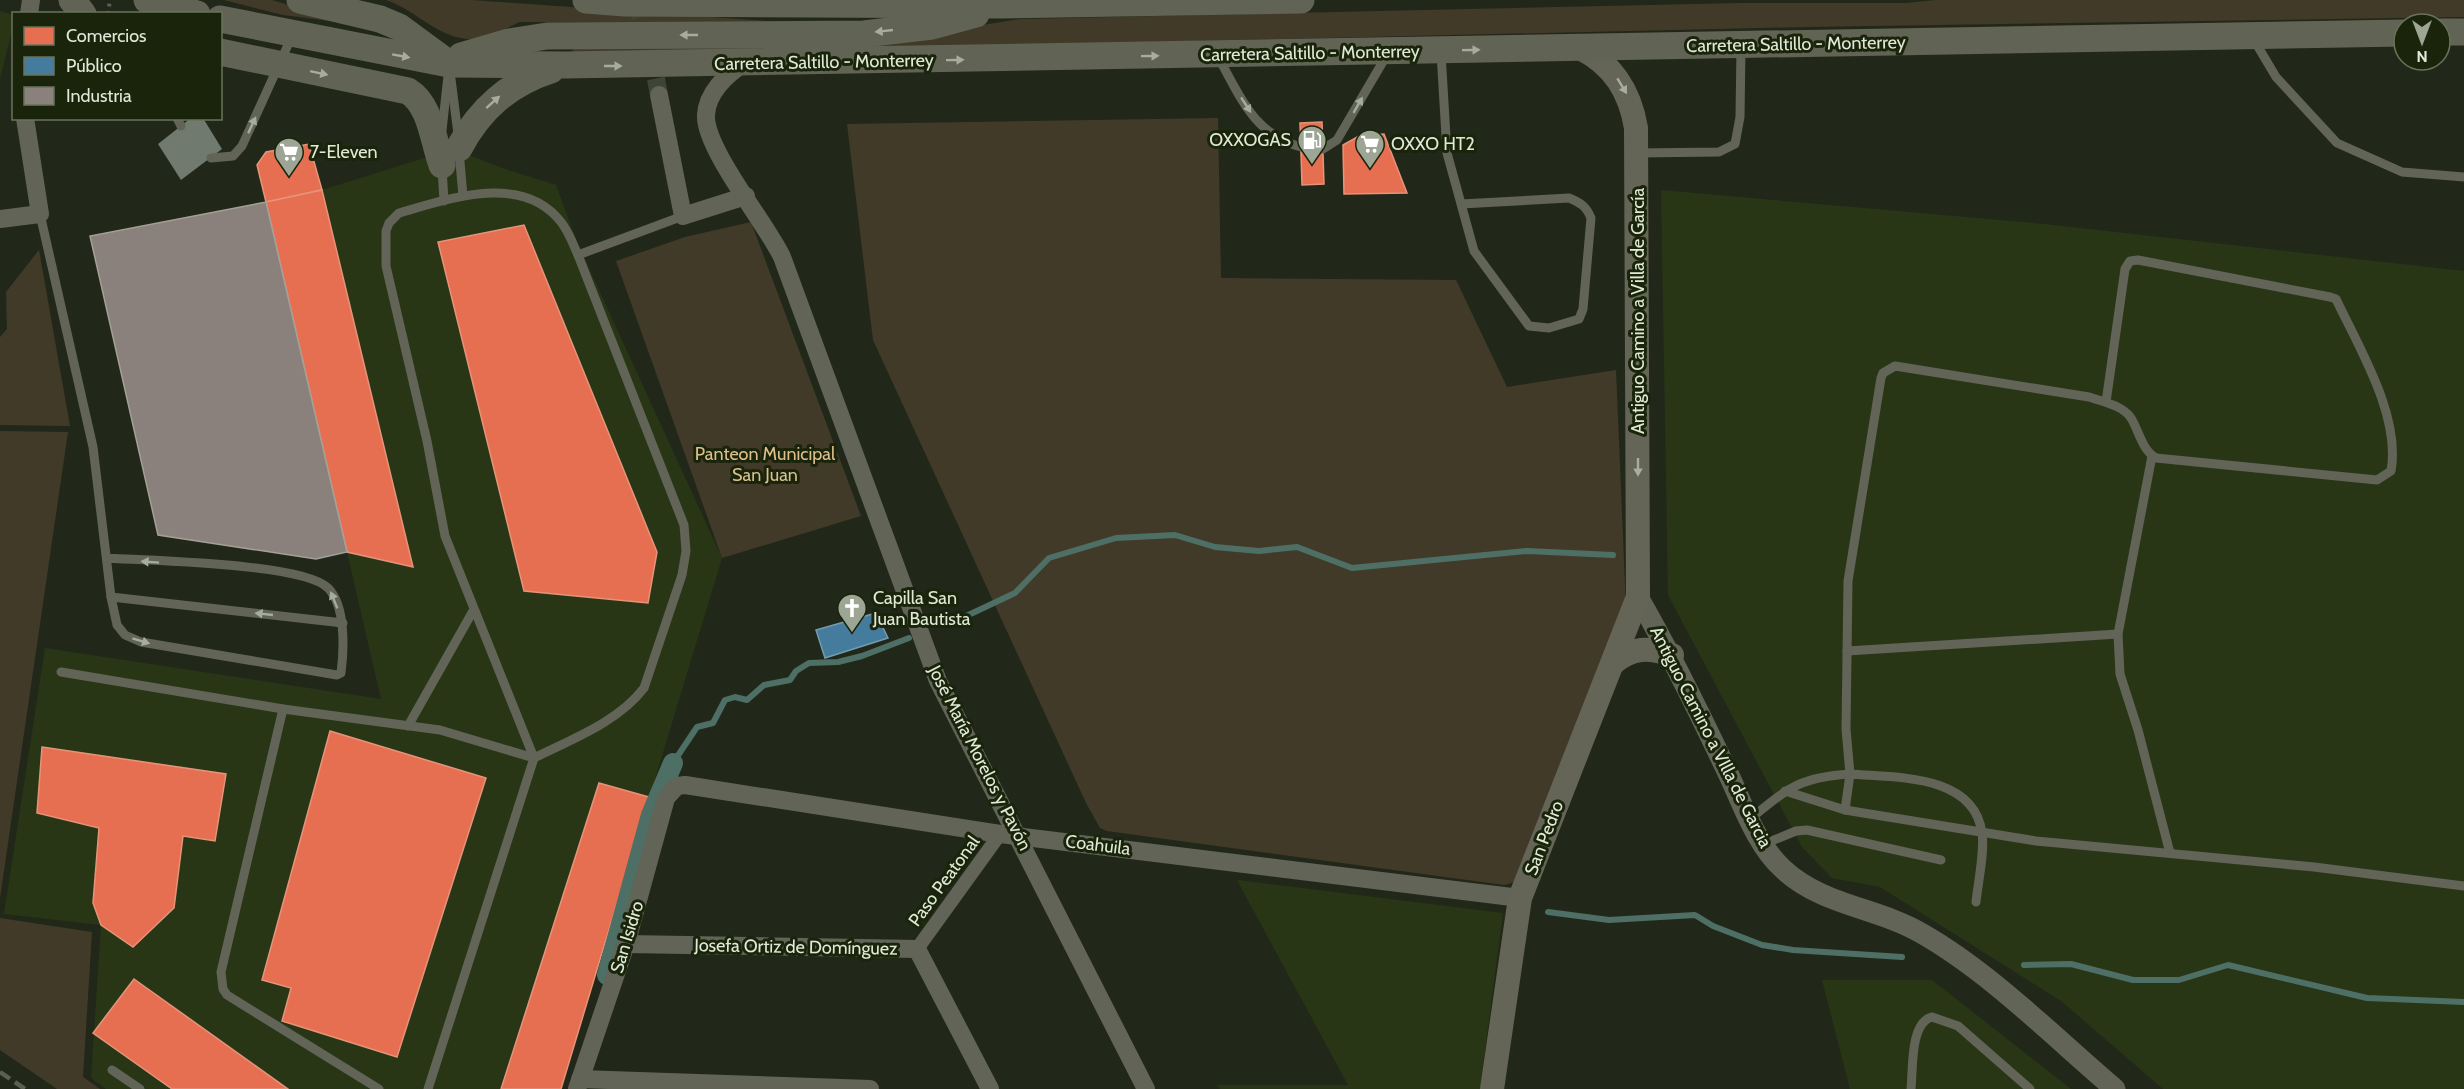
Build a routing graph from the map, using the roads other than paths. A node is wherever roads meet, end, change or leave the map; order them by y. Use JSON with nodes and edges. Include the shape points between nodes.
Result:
{"nodes":[{"id":1,"x":147,"y":0,"type":"edge"},
{"id":2,"x":300,"y":0,"type":"edge"},
{"id":3,"x":585,"y":0,"type":"edge"},
{"id":4,"x":1301,"y":0,"type":"edge"},
{"id":5,"x":819,"y":2,"type":"edge"},
{"id":6,"x":1002,"y":5,"type":"junction"},
{"id":7,"x":190,"y":12,"type":"edge"},
{"id":8,"x":222,"y":20,"type":"edge"},
{"id":9,"x":2392,"y":33,"type":"edge"},
{"id":10,"x":292,"y":35,"type":"junction"},
{"id":11,"x":2252,"y":36,"type":"junction"},
{"id":12,"x":1742,"y":45,"type":"junction"},
{"id":13,"x":1580,"y":48,"type":"junction"},
{"id":14,"x":1441,"y":51,"type":"junction"},
{"id":15,"x":222,"y":52,"type":"edge"},
{"id":16,"x":1389,"y":52,"type":"junction"},
{"id":17,"x":1217,"y":55,"type":"junction"},
{"id":18,"x":280,"y":64,"type":"junction"},
{"id":19,"x":449,"y":64,"type":"junction"},
{"id":20,"x":742,"y":64,"type":"junction"},
{"id":21,"x":566,"y":65,"type":"junction"},
{"id":22,"x":659,"y":95,"type":"tunnel mouth"},
{"id":23,"x":25,"y":120,"type":"edge"},
{"id":24,"x":1301,"y":147,"type":"dead end"},
{"id":25,"x":1323,"y":149,"type":"dead end"},
{"id":26,"x":1638,"y":153,"type":"junction"},
{"id":27,"x":450,"y":157,"type":"junction"},
{"id":28,"x":211,"y":158,"type":"dead end"},
{"id":29,"x":2464,"y":177,"type":"edge"},
{"id":30,"x":463,"y":196,"type":"junction"},
{"id":31,"x":746,"y":196,"type":"junction"},
{"id":32,"x":444,"y":201,"type":"junction"},
{"id":33,"x":1461,"y":204,"type":"junction"},
{"id":34,"x":40,"y":213,"type":"junction"},
{"id":35,"x":683,"y":216,"type":"junction"},
{"id":36,"x":0,"y":219,"type":"edge"},
{"id":37,"x":578,"y":255,"type":"junction"},
{"id":38,"x":2106,"y":402,"type":"junction"},
{"id":39,"x":2152,"y":456,"type":"junction"},
{"id":40,"x":107,"y":558,"type":"junction"},
{"id":41,"x":111,"y":597,"type":"junction"},
{"id":42,"x":1638,"y":597,"type":"junction"},
{"id":43,"x":473,"y":611,"type":"junction"},
{"id":44,"x":343,"y":623,"type":"junction"},
{"id":45,"x":2118,"y":634,"type":"junction"},
{"id":46,"x":1847,"y":651,"type":"junction"},
{"id":47,"x":1672,"y":655,"type":"junction"},
{"id":48,"x":1613,"y":663,"type":"junction"},
{"id":49,"x":61,"y":672,"type":"dead end"},
{"id":50,"x":283,"y":709,"type":"junction"},
{"id":51,"x":408,"y":726,"type":"junction"},
{"id":52,"x":534,"y":758,"type":"junction"},
{"id":53,"x":1850,"y":774,"type":"junction"},
{"id":54,"x":677,"y":786,"type":"joint"},
{"id":55,"x":1785,"y":791,"type":"junction"},
{"id":56,"x":1845,"y":810,"type":"junction"},
{"id":57,"x":1750,"y":819,"type":"junction"},
{"id":58,"x":1982,"y":833,"type":"junction"},
{"id":59,"x":1000,"y":834,"type":"junction"},
{"id":60,"x":1018,"y":836,"type":"junction"},
{"id":61,"x":1764,"y":844,"type":"junction"},
{"id":62,"x":2170,"y":854,"type":"junction"},
{"id":63,"x":1941,"y":860,"type":"dead end"},
{"id":64,"x":2464,"y":886,"type":"edge"},
{"id":65,"x":1520,"y":898,"type":"junction"},
{"id":66,"x":1976,"y":902,"type":"dead end"},
{"id":67,"x":626,"y":944,"type":"junction"},
{"id":68,"x":918,"y":949,"type":"junction"},
{"id":69,"x":112,"y":1070,"type":"dead end"},
{"id":70,"x":579,"y":1084,"type":"edge"},
{"id":71,"x":140,"y":1089,"type":"edge"},
{"id":72,"x":379,"y":1089,"type":"edge"},
{"id":73,"x":428,"y":1089,"type":"edge"},
{"id":74,"x":870,"y":1089,"type":"edge"},
{"id":75,"x":990,"y":1089,"type":"edge"},
{"id":76,"x":1146,"y":1089,"type":"edge"},
{"id":77,"x":1492,"y":1089,"type":"edge"},
{"id":78,"x":1911,"y":1089,"type":"edge"},
{"id":79,"x":2030,"y":1089,"type":"edge"},
{"id":80,"x":2115,"y":1089,"type":"edge"}],
"edges":[{"from":1,"to":7,"type":"main road"},
{"from":2,"to":19,"type":"main road","via":[[399,27]]},
{"from":3,"to":5,"type":"main road"},
{"from":4,"to":6,"type":"main road"},
{"from":5,"to":6,"type":"main road"},
{"from":6,"to":19,"type":"main road","one_way":true,"via":[[932,26],[864,34],[537,37],[468,53],[453,58]]},
{"from":8,"to":10,"type":"main road","name":"Carretera Saltillo - Monterrey"},
{"from":9,"to":11,"type":"main road","name":"Carretera Saltillo - Monterrey"},
{"from":10,"to":18,"type":"lane"},
{"from":10,"to":19,"type":"main road","name":"Carretera Saltillo - Monterrey","one_way":true},
{"from":11,"to":12,"type":"main road","name":"Carretera Saltillo - Monterrey"},
{"from":11,"to":29,"type":"lane","via":[[2276,77],[2337,143],[2402,172]]},
{"from":12,"to":13,"type":"main road","name":"Carretera Saltillo - Monterrey"},
{"from":12,"to":26,"type":"lane","via":[[1740,117],[1735,144],[1719,152]]},
{"from":14,"to":13,"type":"main road","name":"Carretera Saltillo - Monterrey","one_way":true},
{"from":13,"to":26,"type":"main road","name":"Antiguo Camino a Villa de García","one_way":true,"via":[[1602,60],[1623,86],[1632,104]]},
{"from":14,"to":16,"type":"main road","name":"Carretera Saltillo - Monterrey"},
{"from":14,"to":33,"type":"lane","via":[[1447,153]]},
{"from":15,"to":18,"type":"main road"},
{"from":16,"to":17,"type":"main road","name":"Carretera Saltillo - Monterrey"},
{"from":25,"to":16,"type":"lane","one_way":true,"via":[[1337,140]]},
{"from":20,"to":17,"type":"main road","name":"Carretera Saltillo - Monterrey","one_way":true},
{"from":17,"to":24,"type":"lane","one_way":true,"via":[[1264,130],[1280,141]]},
{"from":18,"to":27,"type":"main road","one_way":true,"via":[[408,91],[424,106]]},
{"from":28,"to":18,"type":"lane","one_way":true,"via":[[232,156],[242,146]]},
{"from":19,"to":21,"type":"main road","name":"Carretera Saltillo - Monterrey"},
{"from":19,"to":27,"type":"lane"},
{"from":19,"to":27,"type":"lane","via":[[442,129]]},
{"from":21,"to":20,"type":"main road","name":"Carretera Saltillo - Monterrey","one_way":true},
{"from":20,"to":31,"type":"street","name":"José María Morelos y Pavón","via":[[719,85],[706,115],[716,148]]},
{"from":27,"to":21,"type":"main road","one_way":true,"via":[[499,96],[518,83]]},
{"from":22,"to":35,"type":"street"},
{"from":23,"to":34,"type":"street"},
{"from":26,"to":42,"type":"main road","name":"Antiguo Camino a Villa de García","one_way":true},
{"from":27,"to":30,"type":"lane"},
{"from":27,"to":32,"type":"lane"},
{"from":30,"to":32,"type":"lane"},
{"from":30,"to":37,"type":"lane","via":[[490,192],[523,196],[560,221]]},
{"from":31,"to":35,"type":"street"},
{"from":31,"to":60,"type":"street","name":"José María Morelos y Pavón","via":[[782,257],[938,681]]},
{"from":32,"to":43,"type":"lane","via":[[393,218],[386,231],[386,266],[445,536]]},
{"from":33,"to":33,"type":"lane","via":[[1474,251],[1524,323],[1549,328],[1579,319],[1591,218],[1581,203],[1569,198]]},
{"from":34,"to":36,"type":"street"},
{"from":34,"to":40,"type":"lane","via":[[93,447]]},
{"from":35,"to":37,"type":"lane"},
{"from":37,"to":52,"type":"lane","via":[[684,525],[686,551],[644,688],[632,704],[615,715]]},
{"from":38,"to":39,"type":"lane","via":[[2130,416]]},
{"from":38,"to":39,"type":"lane","via":[[2125,268],[2130,261],[2149,262],[2336,299],[2381,396],[2394,454],[2391,471],[2377,480]]},
{"from":38,"to":46,"type":"lane","via":[[1895,366],[1883,373],[1848,581]]},
{"from":39,"to":45,"type":"lane"},
{"from":40,"to":41,"type":"lane"},
{"from":44,"to":40,"type":"lane","one_way":true,"via":[[330,589],[303,576],[282,571]]},
{"from":44,"to":41,"type":"lane","one_way":true},
{"from":41,"to":44,"type":"lane","one_way":true,"via":[[117,625],[125,635],[141,642],[337,675],[342,670]]},
{"from":42,"to":47,"type":"street","name":"Antiguo Camino a VIlla de Garcia"},
{"from":42,"to":48,"type":"main road","name":"San Pedro"},
{"from":43,"to":51,"type":"lane"},
{"from":43,"to":52,"type":"lane"},
{"from":45,"to":46,"type":"lane"},
{"from":45,"to":62,"type":"lane","via":[[2120,674]]},
{"from":46,"to":53,"type":"lane"},
{"from":47,"to":48,"type":"main road","via":[[1646,648],[1630,651]]},
{"from":47,"to":57,"type":"street","name":"Antiguo Camino a VIlla de Garcia"},
{"from":48,"to":65,"type":"main road","name":"San Pedro"},
{"from":49,"to":50,"type":"lane"},
{"from":50,"to":51,"type":"lane"},
{"from":50,"to":72,"type":"lane","via":[[221,972],[223,989]]},
{"from":51,"to":52,"type":"lane","via":[[440,730]]},
{"from":52,"to":73,"type":"lane"},
{"from":53,"to":55,"type":"lane","via":[[1801,781]]},
{"from":53,"to":56,"type":"lane"},
{"from":53,"to":58,"type":"lane","via":[[1922,780],[1951,790],[1967,802]]},
{"from":54,"to":59,"type":"street","name":"Coahuila","via":[[694,784]]},
{"from":54,"to":67,"type":"street","name":"San Isidro","via":[[666,798]]},
{"from":55,"to":56,"type":"lane"},
{"from":55,"to":57,"type":"lane"},
{"from":56,"to":58,"type":"lane"},
{"from":57,"to":61,"type":"street","name":"Antiguo Camino a VIlla de Garcia"},
{"from":58,"to":62,"type":"lane"},
{"from":58,"to":66,"type":"lane"},
{"from":59,"to":60,"type":"street","name":"Coahuila"},
{"from":59,"to":68,"type":"street","name":"Paso Peatonal"},
{"from":60,"to":65,"type":"street","name":"Coahuila"},
{"from":60,"to":76,"type":"street","name":"José María Morelos y Pavón"},
{"from":61,"to":63,"type":"lane","via":[[1807,830]]},
{"from":61,"to":80,"type":"street","name":"Antiguo Camino a VIlla de Garcia","via":[[1781,868],[1807,888],[1920,932],[1944,947]]},
{"from":62,"to":64,"type":"lane"},
{"from":65,"to":77,"type":"main road","name":"San Pedro"},
{"from":67,"to":68,"type":"street","name":"Josefa Ortiz de Domínguez"},
{"from":67,"to":70,"type":"street","name":"San Isidro"},
{"from":68,"to":75,"type":"street","name":"Josefa Ortiz de Domínguez"},
{"from":69,"to":71,"type":"lane"},
{"from":70,"to":74,"type":"street"},
{"from":78,"to":79,"type":"lane","via":[[1917,1031],[1922,1022],[1932,1017],[1958,1026]]}]}
